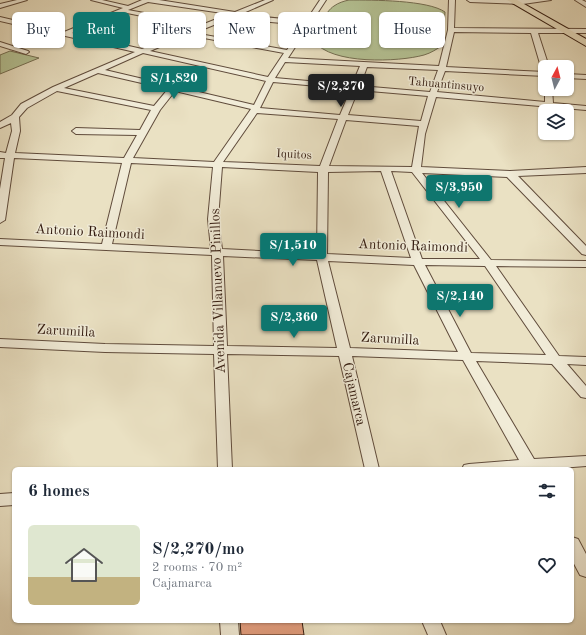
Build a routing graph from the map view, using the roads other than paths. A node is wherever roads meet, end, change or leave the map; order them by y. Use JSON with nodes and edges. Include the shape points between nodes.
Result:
{"nodes":[{"id":1,"x":24,"y":0,"type":"edge"},
{"id":2,"x":94,"y":0,"type":"edge"},
{"id":3,"x":147,"y":0,"type":"edge"},
{"id":4,"x":323,"y":0,"type":"edge"},
{"id":5,"x":452,"y":0,"type":"edge"},
{"id":6,"x":470,"y":0,"type":"edge"},
{"id":7,"x":548,"y":0,"type":"edge"},
{"id":8,"x":578,"y":0,"type":"edge"},
{"id":9,"x":0,"y":1,"type":"edge"},
{"id":10,"x":273,"y":1,"type":"edge"},
{"id":11,"x":517,"y":1,"type":"edge"},
{"id":12,"x":8,"y":4,"type":"junction"},
{"id":13,"x":586,"y":5,"type":"edge"},
{"id":14,"x":0,"y":6,"type":"edge"},
{"id":15,"x":128,"y":7,"type":"junction"},
{"id":16,"x":120,"y":10,"type":"junction"},
{"id":17,"x":216,"y":12,"type":"edge"},
{"id":18,"x":248,"y":12,"type":"edge"},
{"id":19,"x":315,"y":12,"type":"edge"},
{"id":20,"x":138,"y":14,"type":"edge"},
{"id":21,"x":0,"y":20,"type":"edge"},
{"id":22,"x":12,"y":23,"type":"edge"},
{"id":23,"x":214,"y":24,"type":"edge"},
{"id":24,"x":206,"y":27,"type":"edge"},
{"id":25,"x":451,"y":30,"type":"junction"},
{"id":26,"x":534,"y":31,"type":"junction"},
{"id":27,"x":586,"y":31,"type":"edge"},
{"id":28,"x":571,"y":32,"type":"junction"},
{"id":29,"x":65,"y":34,"type":"edge"},
{"id":30,"x":65,"y":34,"type":"edge"},
{"id":31,"x":206,"y":37,"type":"edge"},
{"id":32,"x":586,"y":38,"type":"edge"},
{"id":33,"x":586,"y":43,"type":"edge"},
{"id":34,"x":0,"y":44,"type":"edge"},
{"id":35,"x":156,"y":48,"type":"edge"},
{"id":36,"x":291,"y":48,"type":"edge"},
{"id":37,"x":26,"y":52,"type":"dead end"},
{"id":38,"x":288,"y":52,"type":"junction"},
{"id":39,"x":144,"y":53,"type":"junction"},
{"id":40,"x":284,"y":60,"type":"junction"},
{"id":41,"x":543,"y":60,"type":"edge"},
{"id":42,"x":364,"y":65,"type":"junction"},
{"id":43,"x":442,"y":68,"type":"junction"},
{"id":44,"x":97,"y":70,"type":"junction"},
{"id":45,"x":105,"y":72,"type":"junction"},
{"id":46,"x":538,"y":74,"type":"edge"},
{"id":47,"x":574,"y":76,"type":"edge"},
{"id":48,"x":586,"y":77,"type":"edge"},
{"id":49,"x":270,"y":80,"type":"junction"},
{"id":50,"x":356,"y":88,"type":"junction"},
{"id":51,"x":172,"y":89,"type":"junction"},
{"id":52,"x":59,"y":91,"type":"junction"},
{"id":53,"x":432,"y":96,"type":"junction"},
{"id":54,"x":548,"y":96,"type":"edge"},
{"id":55,"x":549,"y":104,"type":"joint"},
{"id":56,"x":574,"y":107,"type":"edge"},
{"id":57,"x":586,"y":108,"type":"edge"},
{"id":58,"x":156,"y":109,"type":"junction"},
{"id":59,"x":256,"y":109,"type":"junction"},
{"id":60,"x":18,"y":114,"type":"junction"},
{"id":61,"x":343,"y":118,"type":"junction"},
{"id":62,"x":424,"y":124,"type":"junction"},
{"id":63,"x":0,"y":126,"type":"edge"},
{"id":64,"x":76,"y":131,"type":"dead end"},
{"id":65,"x":143,"y":133,"type":"junction"},
{"id":66,"x":0,"y":155,"type":"edge"},
{"id":67,"x":10,"y":155,"type":"junction"},
{"id":68,"x":128,"y":160,"type":"junction"},
{"id":69,"x":218,"y":163,"type":"junction"},
{"id":70,"x":385,"y":168,"type":"junction"},
{"id":71,"x":323,"y":169,"type":"junction"},
{"id":72,"x":586,"y":170,"type":"edge"},
{"id":73,"x":416,"y":171,"type":"junction"},
{"id":74,"x":510,"y":174,"type":"junction"},
{"id":75,"x":0,"y":220,"type":"edge"},
{"id":76,"x":0,"y":242,"type":"edge"},
{"id":77,"x":106,"y":248,"type":"junction"},
{"id":78,"x":217,"y":252,"type":"junction"},
{"id":79,"x":586,"y":252,"type":"edge"},
{"id":80,"x":322,"y":257,"type":"junction"},
{"id":81,"x":418,"y":262,"type":"junction"},
{"id":82,"x":488,"y":263,"type":"junction"},
{"id":83,"x":586,"y":264,"type":"edge"},
{"id":84,"x":0,"y":342,"type":"edge"},
{"id":85,"x":220,"y":349,"type":"junction"},
{"id":86,"x":345,"y":352,"type":"junction"},
{"id":87,"x":467,"y":357,"type":"junction"},
{"id":88,"x":555,"y":359,"type":"junction"},
{"id":89,"x":586,"y":360,"type":"edge"},
{"id":90,"x":586,"y":394,"type":"edge"},
{"id":91,"x":586,"y":461,"type":"edge"},
{"id":92,"x":225,"y":467,"type":"edge"},
{"id":93,"x":372,"y":467,"type":"edge"},
{"id":94,"x":530,"y":467,"type":"edge"},
{"id":95,"x":12,"y":499,"type":"edge"},
{"id":96,"x":0,"y":500,"type":"edge"},
{"id":97,"x":574,"y":548,"type":"edge"},
{"id":98,"x":586,"y":570,"type":"edge"},
{"id":99,"x":229,"y":623,"type":"edge"},
{"id":100,"x":432,"y":623,"type":"edge"},
{"id":101,"x":230,"y":635,"type":"edge"},
{"id":102,"x":437,"y":635,"type":"edge"}],
"edges":[{"from":1,"to":12,"type":"street"},
{"from":2,"to":15,"type":"street"},
{"from":3,"to":15,"type":"street"},
{"from":3,"to":17,"type":"street"},
{"from":4,"to":19,"type":"street","name":"Avenida Villanuevo Pinillos"},
{"from":5,"to":25,"type":"street"},
{"from":6,"to":11,"type":"street"},
{"from":7,"to":11,"type":"street"},
{"from":8,"to":13,"type":"street"},
{"from":9,"to":12,"type":"street"},
{"from":10,"to":18,"type":"street"},
{"from":11,"to":28,"type":"highway"},
{"from":12,"to":14,"type":"street"},
{"from":15,"to":16,"type":"street"},
{"from":16,"to":20,"type":"street"},
{"from":16,"to":29,"type":"street"},
{"from":21,"to":22,"type":"street","name":"Tahuantinsuyo"},
{"from":23,"to":24,"type":"street"},
{"from":25,"to":26,"type":"street"},
{"from":25,"to":43,"type":"street"},
{"from":26,"to":28,"type":"street"},
{"from":26,"to":41,"type":"street"},
{"from":27,"to":28,"type":"street"},
{"from":28,"to":32,"type":"highway"},
{"from":28,"to":33,"type":"highway"},
{"from":30,"to":39,"type":"street","name":"Tahuantinsuyo"},
{"from":31,"to":38,"type":"street"},
{"from":34,"to":37,"type":"street"},
{"from":35,"to":39,"type":"street"},
{"from":36,"to":38,"type":"street","name":"Avenida Villanuevo Pinillos"},
{"from":38,"to":40,"type":"street","name":"Avenida Villanuevo Pinillos"},
{"from":39,"to":44,"type":"street"},
{"from":39,"to":45,"type":"street"},
{"from":39,"to":49,"type":"street","name":"Tahuantinsuyo"},
{"from":40,"to":42,"type":"street"},
{"from":40,"to":49,"type":"street","name":"Avenida Villanuevo Pinillos"},
{"from":42,"to":43,"type":"street"},
{"from":42,"to":50,"type":"street","name":"Cajamarca"},
{"from":43,"to":46,"type":"street"},
{"from":43,"to":53,"type":"street"},
{"from":44,"to":45,"type":"street"},
{"from":44,"to":52,"type":"street"},
{"from":45,"to":51,"type":"street"},
{"from":45,"to":52,"type":"street"},
{"from":47,"to":48,"type":"street"},
{"from":49,"to":50,"type":"street","name":"Tahuantinsuyo"},
{"from":49,"to":59,"type":"street","name":"Avenida Villanuevo Pinillos"},
{"from":50,"to":53,"type":"street","name":"Tahuantinsuyo"},
{"from":50,"to":61,"type":"street","name":"Cajamarca"},
{"from":51,"to":58,"type":"street"},
{"from":51,"to":59,"type":"street"},
{"from":52,"to":58,"type":"street"},
{"from":52,"to":60,"type":"street"},
{"from":53,"to":55,"type":"street","name":"Tahuantinsuyo"},
{"from":53,"to":62,"type":"street"},
{"from":54,"to":55,"type":"street"},
{"from":56,"to":57,"type":"street","name":"Tahuantinsuyo"},
{"from":58,"to":65,"type":"street"},
{"from":59,"to":61,"type":"street"},
{"from":59,"to":69,"type":"street","name":"Avenida Villanuevo Pinillos"},
{"from":60,"to":63,"type":"street"},
{"from":60,"to":67,"type":"street"},
{"from":61,"to":62,"type":"street"},
{"from":61,"to":71,"type":"street","name":"Cajamarca"},
{"from":62,"to":73,"type":"street"},
{"from":64,"to":65,"type":"street"},
{"from":65,"to":68,"type":"street"},
{"from":66,"to":67,"type":"street","name":"Iquitos"},
{"from":67,"to":68,"type":"street","name":"Iquitos"},
{"from":67,"to":75,"type":"street"},
{"from":68,"to":69,"type":"street","name":"Iquitos"},
{"from":68,"to":77,"type":"street"},
{"from":69,"to":71,"type":"street","name":"Iquitos"},
{"from":69,"to":78,"type":"street","name":"Avenida Villanuevo Pinillos","via":[[213,219]]},
{"from":70,"to":71,"type":"street","name":"Iquitos"},
{"from":70,"to":73,"type":"street","name":"Iquitos"},
{"from":70,"to":81,"type":"street"},
{"from":71,"to":80,"type":"street","name":"Cajamarca"},
{"from":72,"to":74,"type":"street","name":"Iquitos"},
{"from":73,"to":74,"type":"street","name":"Iquitos"},
{"from":73,"to":82,"type":"street"},
{"from":74,"to":79,"type":"street"},
{"from":76,"to":77,"type":"street","name":"Antonio Raimondi"},
{"from":77,"to":78,"type":"street","name":"Antonio Raimondi"},
{"from":78,"to":80,"type":"street","name":"Antonio Raimondi"},
{"from":78,"to":85,"type":"street","name":"Avenida Villanuevo Pinillos"},
{"from":80,"to":81,"type":"street","name":"Antonio Raimondi"},
{"from":80,"to":86,"type":"street","name":"Cajamarca"},
{"from":81,"to":82,"type":"street","name":"Antonio Raimondi"},
{"from":81,"to":87,"type":"street"},
{"from":82,"to":83,"type":"street","name":"Antonio Raimondi"},
{"from":82,"to":88,"type":"street"},
{"from":84,"to":85,"type":"street","name":"Zarumilla","via":[[105,348]]},
{"from":85,"to":86,"type":"street","name":"Zarumilla"},
{"from":85,"to":92,"type":"street","name":"Avenida Villanuevo Pinillos"},
{"from":86,"to":87,"type":"street","name":"Zarumilla"},
{"from":86,"to":93,"type":"street","name":"Cajamarca"},
{"from":87,"to":88,"type":"street","name":"Zarumilla"},
{"from":87,"to":94,"type":"street"},
{"from":88,"to":89,"type":"street","name":"Zarumilla"},
{"from":88,"to":90,"type":"street"},
{"from":91,"to":94,"type":"street"},
{"from":95,"to":96,"type":"street"},
{"from":97,"to":98,"type":"street"},
{"from":99,"to":101,"type":"street"},
{"from":100,"to":102,"type":"street"}]}
